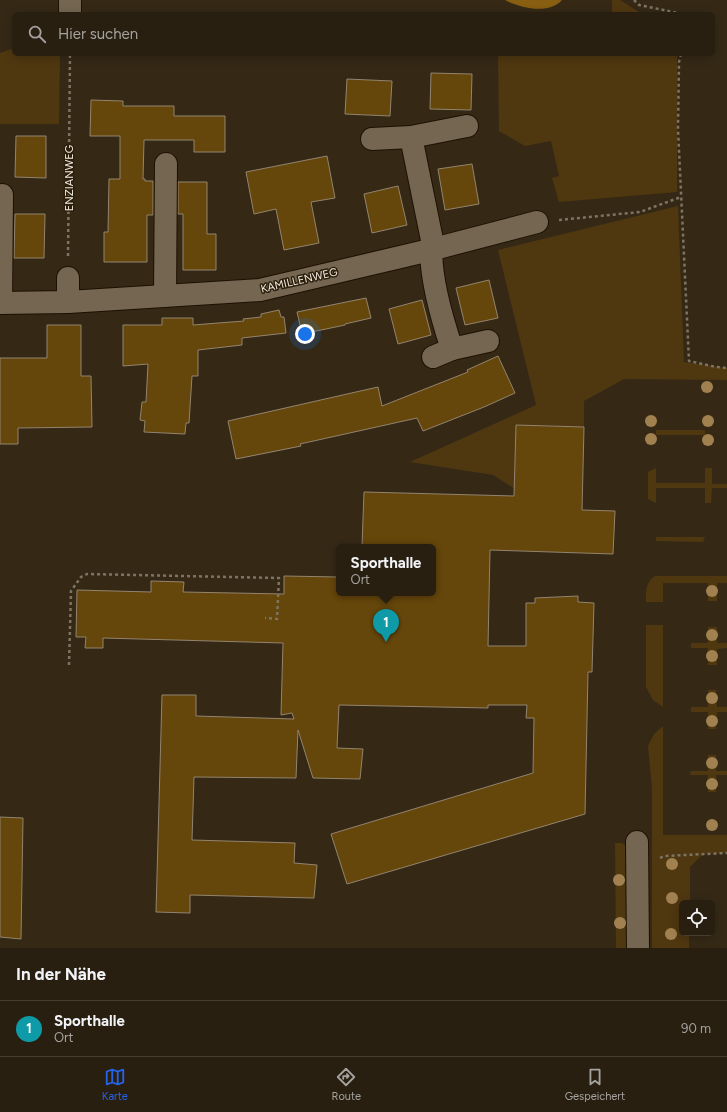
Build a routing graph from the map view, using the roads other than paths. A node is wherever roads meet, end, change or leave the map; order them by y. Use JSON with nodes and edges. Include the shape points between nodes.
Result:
{"nodes":[{"id":1,"x":70,"y":0,"type":"edge"},
{"id":2,"x":70,"y":12,"type":"edge"},
{"id":3,"x":467,"y":126,"type":"dead end"},
{"id":4,"x":411,"y":137,"type":"junction"},
{"id":5,"x":372,"y":139,"type":"dead end"},
{"id":6,"x":166,"y":164,"type":"dead end"},
{"id":7,"x":2,"y":195,"type":"dead end"},
{"id":8,"x":537,"y":222,"type":"road end"},
{"id":9,"x":430,"y":250,"type":"junction"},
{"id":10,"x":68,"y":278,"type":"road end"},
{"id":11,"x":165,"y":296,"type":"junction"},
{"id":12,"x":68,"y":302,"type":"junction"},
{"id":13,"x":0,"y":303,"type":"edge"},
{"id":14,"x":488,"y":342,"type":"dead end"},
{"id":15,"x":637,"y":842,"type":"dead end"},
{"id":16,"x":638,"y":948,"type":"edge"}],
"edges":[{"from":1,"to":2,"type":"street"},
{"from":3,"to":4,"type":"street"},
{"from":4,"to":5,"type":"street"},
{"from":4,"to":9,"type":"street","via":[[432,240]]},
{"from":6,"to":11,"type":"street"},
{"from":7,"to":13,"type":"street","name":"KAMILLENWEG"},
{"from":8,"to":9,"type":"street","name":"KAMILLENWEG"},
{"from":9,"to":11,"type":"street","name":"KAMILLENWEG","via":[[260,290]]},
{"from":9,"to":14,"type":"street","via":[[442,353]]},
{"from":10,"to":12,"type":"street"},
{"from":11,"to":12,"type":"street","name":"KAMILLENWEG"},
{"from":12,"to":13,"type":"street","name":"KAMILLENWEG"},
{"from":15,"to":16,"type":"street"}]}
